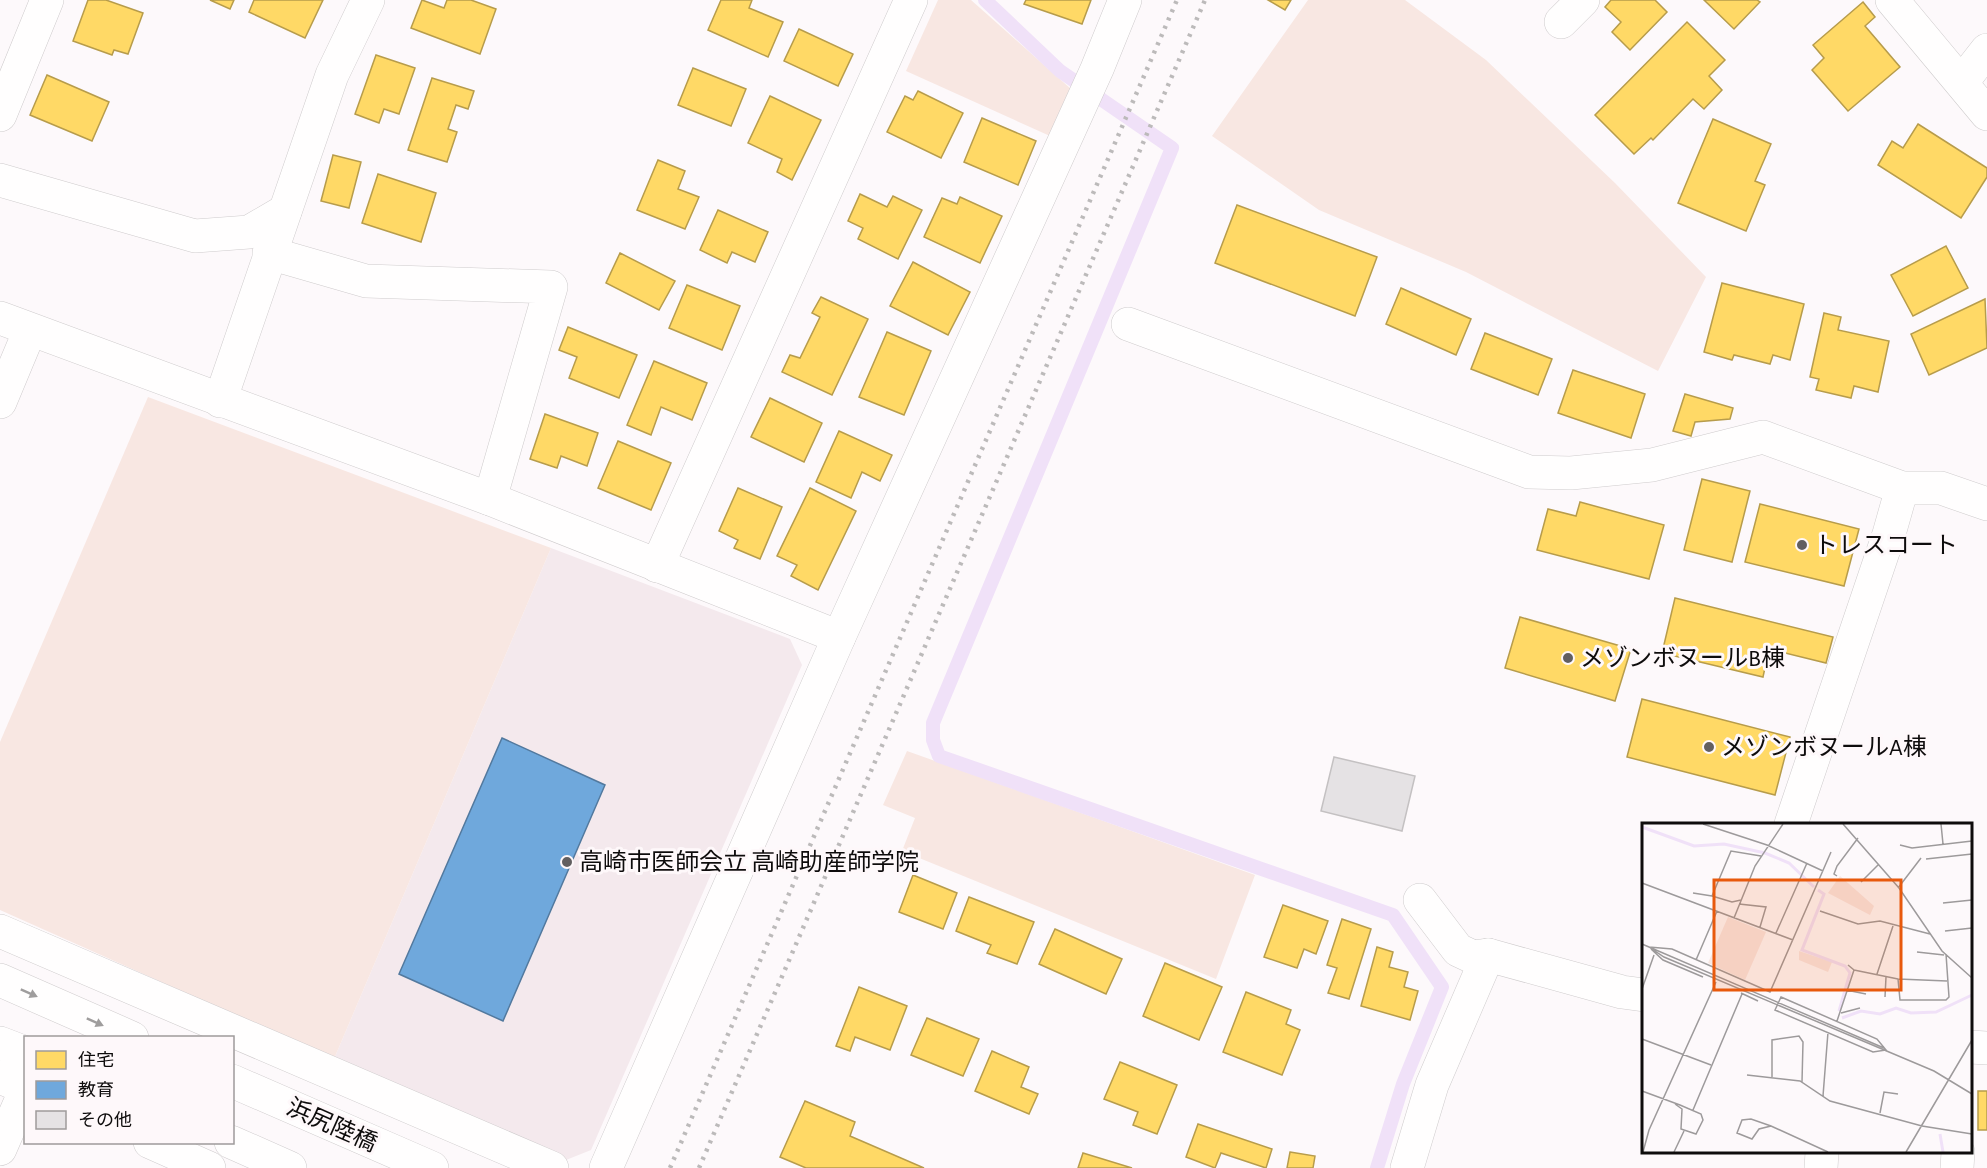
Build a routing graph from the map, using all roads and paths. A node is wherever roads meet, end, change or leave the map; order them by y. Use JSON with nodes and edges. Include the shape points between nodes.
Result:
{"nodes":[{"id":1,"x":47,"y":0,"type":"edge"},
{"id":2,"x":368,"y":0,"type":"edge"},
{"id":3,"x":911,"y":0,"type":"edge"},
{"id":4,"x":1125,"y":0,"type":"edge"},
{"id":5,"x":1892,"y":0,"type":"edge"},
{"id":6,"x":1987,"y":50,"type":"edge"},
{"id":7,"x":1962,"y":81,"type":"junction"},
{"id":8,"x":1987,"y":114,"type":"edge"},
{"id":9,"x":0,"y":115,"type":"edge"},
{"id":10,"x":0,"y":180,"type":"edge"},
{"id":11,"x":285,"y":211,"type":"junction"},
{"id":12,"x":269,"y":253,"type":"junction"},
{"id":13,"x":0,"y":318,"type":"edge"},
{"id":14,"x":1128,"y":324,"type":"dead end"},
{"id":15,"x":30,"y":330,"type":"junction"},
{"id":16,"x":220,"y":401,"type":"junction"},
{"id":17,"x":0,"y":402,"type":"edge"},
{"id":18,"x":1902,"y":488,"type":"junction"},
{"id":19,"x":490,"y":499,"type":"junction"},
{"id":20,"x":1987,"y":504,"type":"edge"},
{"id":21,"x":657,"y":566,"type":"junction"},
{"id":22,"x":839,"y":637,"type":"junction"},
{"id":23,"x":1792,"y":823,"type":"edge"},
{"id":24,"x":1420,"y":900,"type":"dead end"},
{"id":25,"x":0,"y":931,"type":"edge"},
{"id":26,"x":1488,"y":955,"type":"junction"},
{"id":27,"x":0,"y":980,"type":"edge"},
{"id":28,"x":1642,"y":995,"type":"edge"},
{"id":29,"x":127,"y":1036,"type":"edge"},
{"id":30,"x":0,"y":1043,"type":"edge"},
{"id":31,"x":1972,"y":1047,"type":"edge"},
{"id":32,"x":1987,"y":1048,"type":"edge"},
{"id":33,"x":24,"y":1052,"type":"edge"},
{"id":34,"x":0,"y":1077,"type":"edge"},
{"id":35,"x":234,"y":1082,"type":"edge"},
{"id":36,"x":24,"y":1087,"type":"edge"},
{"id":37,"x":24,"y":1093,"type":"edge"},
{"id":38,"x":152,"y":1144,"type":"edge"},
{"id":39,"x":233,"y":1144,"type":"edge"},
{"id":40,"x":0,"y":1149,"type":"edge"},
{"id":41,"x":1822,"y":1153,"type":"edge"},
{"id":42,"x":1958,"y":1153,"type":"edge"},
{"id":43,"x":1411,"y":1167,"type":"edge"},
{"id":44,"x":209,"y":1168,"type":"edge"},
{"id":45,"x":290,"y":1168,"type":"edge"},
{"id":46,"x":432,"y":1168,"type":"edge"},
{"id":47,"x":552,"y":1168,"type":"edge"},
{"id":48,"x":606,"y":1168,"type":"edge"},
{"id":49,"x":1821,"y":1168,"type":"edge"},
{"id":50,"x":1957,"y":1168,"type":"edge"}],
"edges":[{"from":1,"to":9,"type":"street"},
{"from":2,"to":11,"type":"street","via":[[332,75]]},
{"from":3,"to":21,"type":"street"},
{"from":4,"to":22,"type":"street","via":[[1098,69]]},
{"from":5,"to":7,"type":"street"},
{"from":6,"to":7,"type":"street"},
{"from":7,"to":8,"type":"street"},
{"from":10,"to":11,"type":"street","via":[[195,236],[249,232]]},
{"from":11,"to":12,"type":"street"},
{"from":12,"to":16,"type":"street"},
{"from":12,"to":19,"type":"street","via":[[366,281],[551,287]]},
{"from":13,"to":15,"type":"street"},
{"from":14,"to":18,"type":"street","via":[[1528,472],[1571,473],[1652,465],[1763,437]]},
{"from":15,"to":16,"type":"street"},
{"from":15,"to":17,"type":"street"},
{"from":16,"to":19,"type":"street"},
{"from":18,"to":20,"type":"street","via":[[1941,488]]},
{"from":18,"to":23,"type":"street"},
{"from":19,"to":21,"type":"street"},
{"from":21,"to":22,"type":"street"},
{"from":22,"to":48,"type":"street"},
{"from":24,"to":26,"type":"street","via":[[1458,950],[1473,957]]},
{"from":25,"to":47,"type":"street"},
{"from":26,"to":28,"type":"street"},
{"from":26,"to":43,"type":"street","via":[[1432,1085]]},
{"from":27,"to":29,"type":"street","one_way":true},
{"from":30,"to":33,"type":"street"},
{"from":31,"to":32,"type":"street"},
{"from":34,"to":36,"type":"street"},
{"from":35,"to":46,"type":"street","name":"浜尻陸橋"},
{"from":37,"to":40,"type":"street"},
{"from":38,"to":44,"type":"street"},
{"from":39,"to":45,"type":"street"},
{"from":41,"to":49,"type":"street"},
{"from":42,"to":50,"type":"street"}]}
